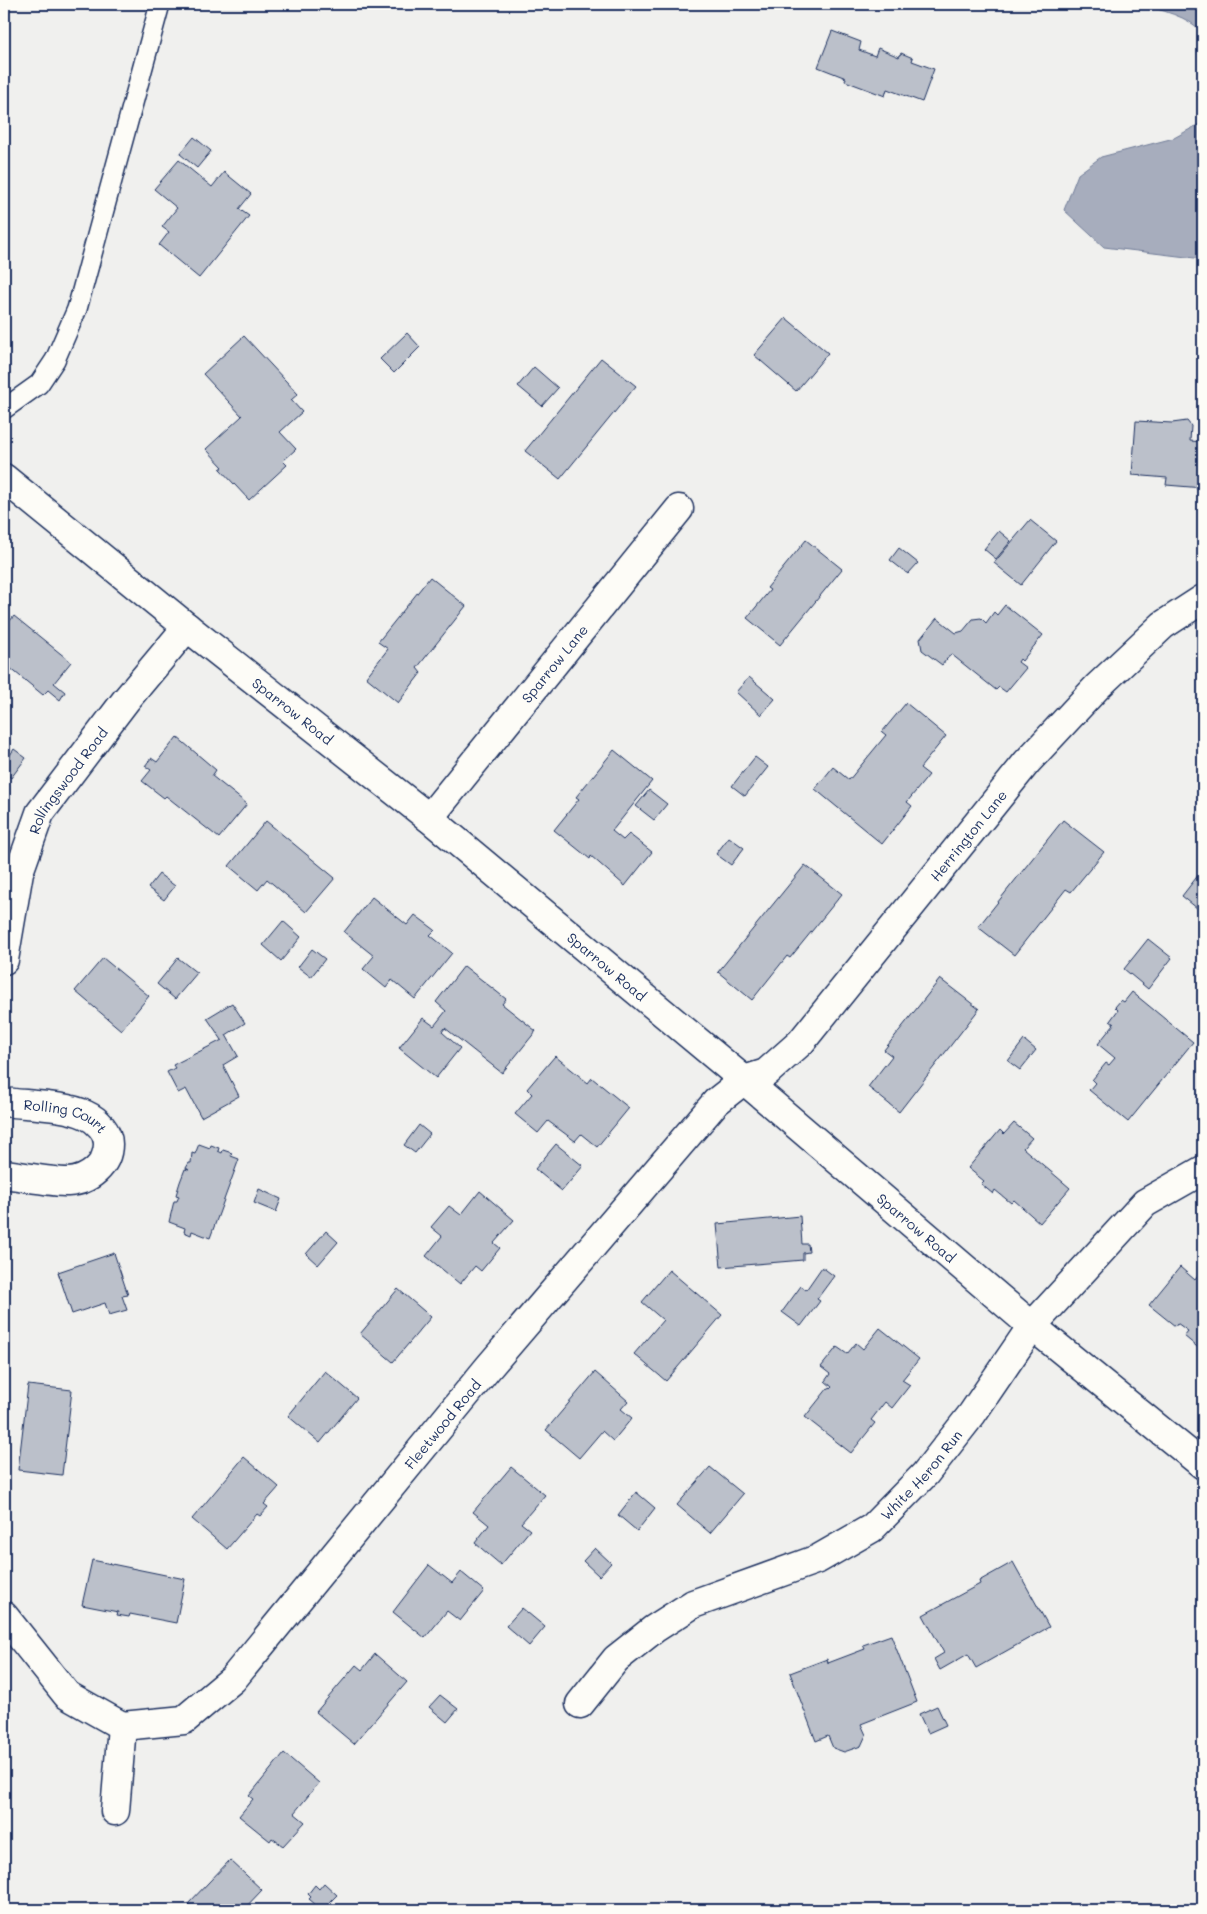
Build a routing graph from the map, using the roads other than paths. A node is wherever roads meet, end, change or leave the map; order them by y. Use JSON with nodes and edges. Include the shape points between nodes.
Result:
{"nodes":[{"id":1,"x":160,"y":4,"type":"edge"},
{"id":2,"x":4,"y":409,"type":"edge"},
{"id":3,"x":4,"y":478,"type":"edge"},
{"id":4,"x":679,"y":509,"type":"dead end"},
{"id":5,"x":1203,"y":599,"type":"edge"},
{"id":6,"x":188,"y":627,"type":"junction"},
{"id":7,"x":429,"y":818,"type":"junction"},
{"id":8,"x":4,"y":960,"type":"edge"},
{"id":9,"x":744,"y":1080,"type":"junction"},
{"id":10,"x":4,"y":1102,"type":"edge"},
{"id":11,"x":1203,"y":1170,"type":"edge"},
{"id":12,"x":4,"y":1174,"type":"edge"},
{"id":13,"x":1032,"y":1326,"type":"junction"},
{"id":14,"x":1203,"y":1465,"type":"edge"},
{"id":15,"x":4,"y":1616,"type":"edge"},
{"id":16,"x":580,"y":1704,"type":"dead end"},
{"id":17,"x":122,"y":1726,"type":"junction"},
{"id":18,"x":115,"y":1811,"type":"dead end"}],
"edges":[{"from":1,"to":2,"type":"lane","via":[[77,308],[55,360],[39,384]]},
{"from":3,"to":6,"type":"street","name":"Sparrow Road"},
{"from":4,"to":7,"type":"street","name":"Sparrow Lane"},
{"from":5,"to":9,"type":"street","name":"Herrington Lane","via":[[1163,625],[1098,687],[1027,762],[801,1042],[766,1073]]},
{"from":6,"to":7,"type":"street","name":"Sparrow Road"},
{"from":6,"to":8,"type":"street","name":"Rollingswood Road","via":[[126,700],[40,812],[19,872]]},
{"from":7,"to":9,"type":"street","name":"Sparrow Road"},
{"from":9,"to":13,"type":"street","name":"Sparrow Road"},
{"from":9,"to":17,"type":"street","name":"Fleetwood Road","via":[[716,1102],[495,1360],[233,1679],[184,1720]]},
{"from":10,"to":12,"type":"street","name":"Rolling Court","via":[[73,1110],[88,1115],[101,1126],[108,1138],[108,1152],[101,1167],[69,1182]]},
{"from":11,"to":13,"type":"street","name":"White Heron Run","via":[[1145,1203]]},
{"from":13,"to":14,"type":"street","name":"Sparrow Road"},
{"from":13,"to":16,"type":"street","name":"White Heron Run","via":[[972,1414],[925,1474],[872,1528],[818,1559],[693,1604],[654,1629],[616,1660]]},
{"from":15,"to":17,"type":"street","via":[[67,1695]]},
{"from":17,"to":18,"type":"street"}]}
